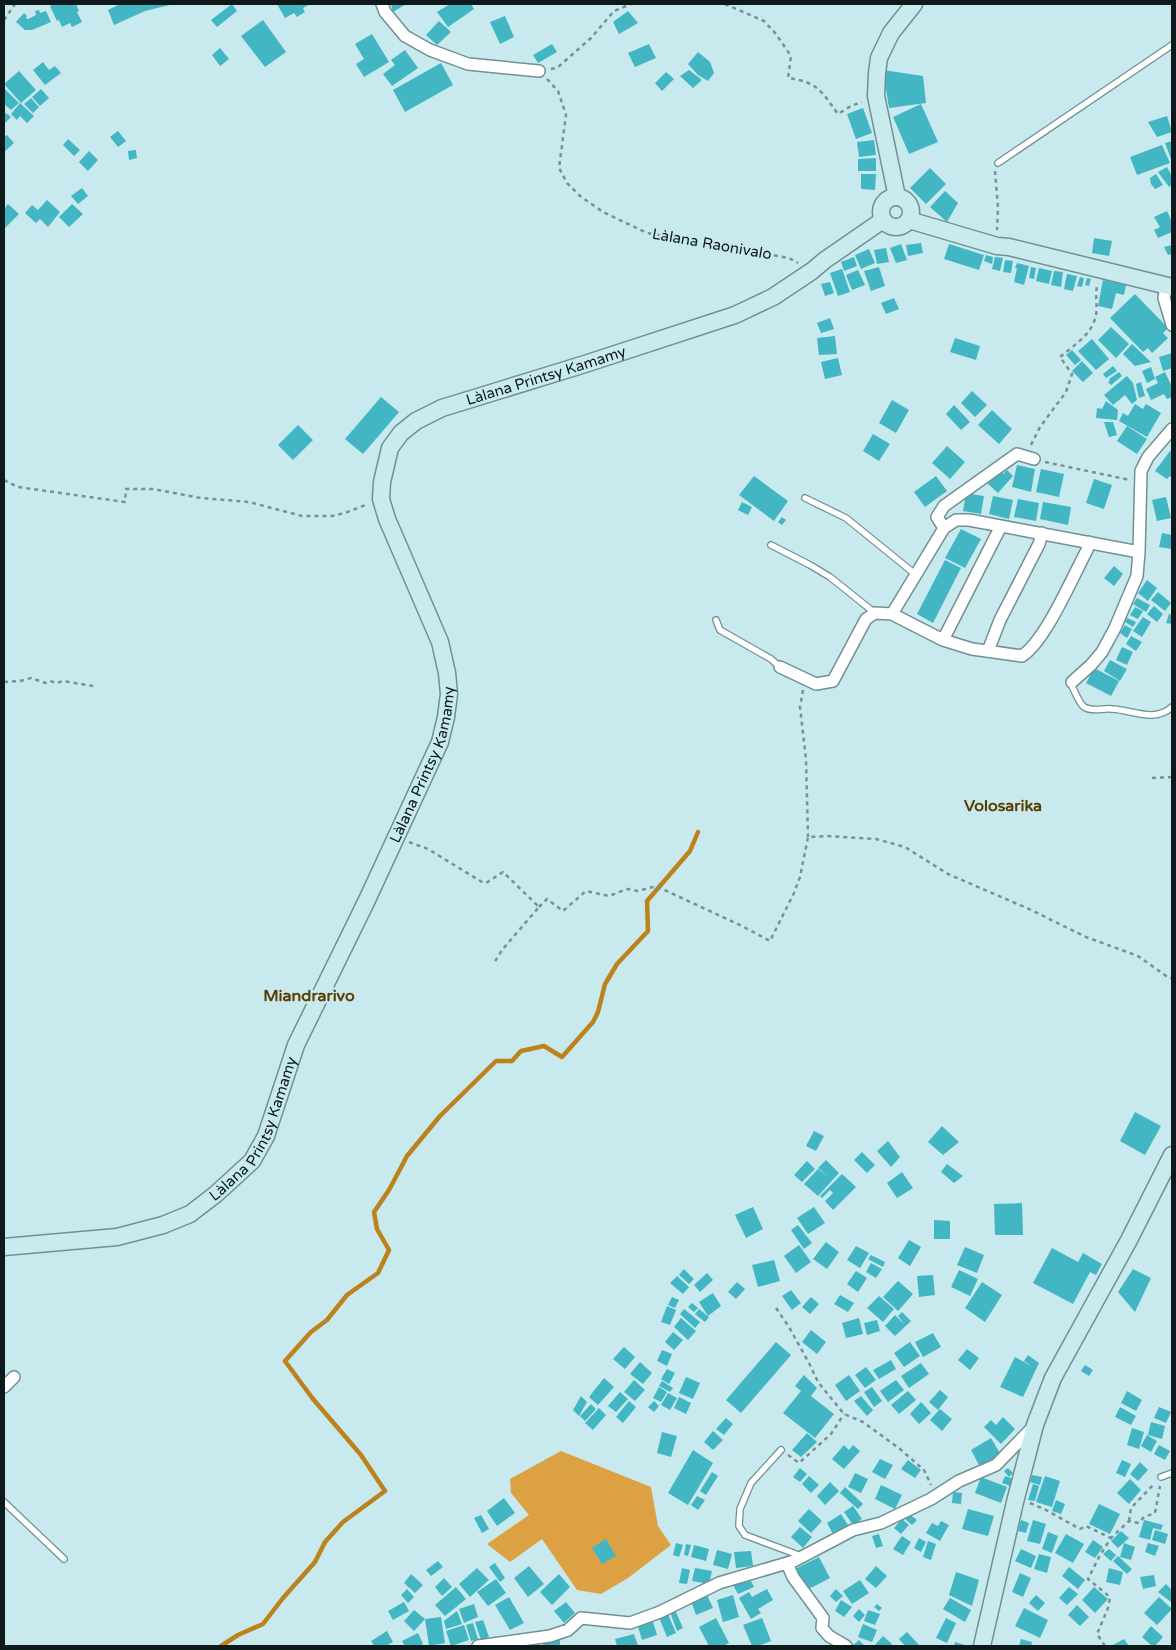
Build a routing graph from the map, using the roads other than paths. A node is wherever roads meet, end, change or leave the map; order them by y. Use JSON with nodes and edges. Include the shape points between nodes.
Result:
{"nodes":[{"id":1,"x":382,"y":4,"type":"edge"},
{"id":2,"x":914,"y":4,"type":"edge"},
{"id":3,"x":1172,"y":45,"type":"edge"},
{"id":4,"x":539,"y":71,"type":"road end"},
{"id":5,"x":998,"y":162,"type":"road end"},
{"id":6,"x":896,"y":197,"type":"junction"},
{"id":7,"x":883,"y":220,"type":"junction"},
{"id":8,"x":909,"y":220,"type":"junction"},
{"id":9,"x":1169,"y":286,"type":"edge"},
{"id":10,"x":1172,"y":325,"type":"edge"},
{"id":11,"x":1172,"y":429,"type":"edge"},
{"id":12,"x":1034,"y":459,"type":"road end"},
{"id":13,"x":805,"y":498,"type":"dead end"},
{"id":14,"x":1001,"y":526,"type":"junction"},
{"id":15,"x":944,"y":528,"type":"junction"},
{"id":16,"x":1042,"y":533,"type":"junction"},
{"id":17,"x":1089,"y":542,"type":"junction"},
{"id":18,"x":770,"y":545,"type":"dead end"},
{"id":19,"x":1139,"y":552,"type":"junction"},
{"id":20,"x":915,"y":574,"type":"junction"},
{"id":21,"x":875,"y":613,"type":"junction"},
{"id":22,"x":892,"y":614,"type":"junction"},
{"id":23,"x":716,"y":620,"type":"dead end"},
{"id":24,"x":943,"y":640,"type":"junction"},
{"id":25,"x":988,"y":651,"type":"junction"},
{"id":26,"x":780,"y":666,"type":"joint"},
{"id":27,"x":1072,"y":682,"type":"joint"},
{"id":28,"x":1172,"y":708,"type":"edge"},
{"id":29,"x":1172,"y":1155,"type":"edge"},
{"id":30,"x":4,"y":1247,"type":"edge"},
{"id":31,"x":14,"y":1377,"type":"dead end"},
{"id":32,"x":4,"y":1387,"type":"edge"},
{"id":33,"x":1035,"y":1425,"type":"junction"},
{"id":34,"x":781,"y":1450,"type":"road end"},
{"id":35,"x":1172,"y":1473,"type":"edge"},
{"id":36,"x":1161,"y":1477,"type":"road end"},
{"id":37,"x":4,"y":1502,"type":"edge"},
{"id":38,"x":802,"y":1556,"type":"junction"},
{"id":39,"x":64,"y":1559,"type":"dead end"},
{"id":40,"x":787,"y":1563,"type":"junction"},
{"id":41,"x":478,"y":1646,"type":"edge"},
{"id":42,"x":846,"y":1646,"type":"edge"},
{"id":43,"x":982,"y":1646,"type":"edge"}],
"edges":[{"from":1,"to":4,"type":"street","via":[[405,36],[430,50],[468,64]]},
{"from":2,"to":6,"type":"street","via":[[891,33],[879,58],[876,74],[876,96]]},
{"from":3,"to":5,"type":"lane"},
{"from":6,"to":7,"type":"street","via":[[882,206]]},
{"from":6,"to":8,"type":"street","via":[[910,206]]},
{"from":7,"to":8,"type":"street","via":[[898,227]]},
{"from":7,"to":30,"type":"street","name":"Làlana Printsy Kamamy","via":[[773,297],[735,314],[442,408],[401,432],[390,448],[382,482],[382,499],[387,519],[440,642],[449,694],[446,717],[440,742],[296,1044],[266,1136],[252,1161],[190,1214],[117,1237]]},
{"from":8,"to":9,"type":"street","via":[[997,246]]},
{"from":9,"to":10,"type":"street","via":[[1164,298]]},
{"from":11,"to":19,"type":"street","via":[[1148,457],[1142,471]]},
{"from":12,"to":15,"type":"street","via":[[1017,454],[944,506],[937,517]]},
{"from":13,"to":20,"type":"lane","via":[[846,518]]},
{"from":14,"to":15,"type":"street","via":[[956,520]]},
{"from":14,"to":16,"type":"street"},
{"from":14,"to":24,"type":"street"},
{"from":15,"to":20,"type":"street"},
{"from":16,"to":17,"type":"street"},
{"from":16,"to":25,"type":"street"},
{"from":17,"to":19,"type":"street"},
{"from":17,"to":25,"type":"street","via":[[1051,619],[1031,650],[1022,656]]},
{"from":18,"to":21,"type":"lane","via":[[830,577]]},
{"from":19,"to":27,"type":"street","via":[[1137,576],[1115,628],[1096,659]]},
{"from":20,"to":22,"type":"street"},
{"from":21,"to":22,"type":"street"},
{"from":21,"to":26,"type":"street","via":[[866,619],[833,682],[816,684]]},
{"from":22,"to":24,"type":"street"},
{"from":23,"to":26,"type":"lane","via":[[720,630]]},
{"from":24,"to":25,"type":"street"},
{"from":27,"to":28,"type":"lane","via":[[1084,706],[1094,710],[1112,709],[1145,715],[1165,713]]},
{"from":29,"to":33,"type":"street","via":[[1053,1378]]},
{"from":31,"to":32,"type":"street"},
{"from":33,"to":38,"type":"street","via":[[996,1465],[881,1523],[853,1530]]},
{"from":33,"to":43,"type":"street"},
{"from":34,"to":38,"type":"lane","via":[[750,1484],[740,1510],[739,1526],[745,1536]]},
{"from":35,"to":36,"type":"lane"},
{"from":37,"to":39,"type":"lane"},
{"from":38,"to":40,"type":"street"},
{"from":40,"to":41,"type":"street","via":[[719,1583],[630,1623],[581,1618],[568,1630],[550,1636]]},
{"from":40,"to":42,"type":"street","via":[[793,1577],[823,1618],[822,1628]]}]}
